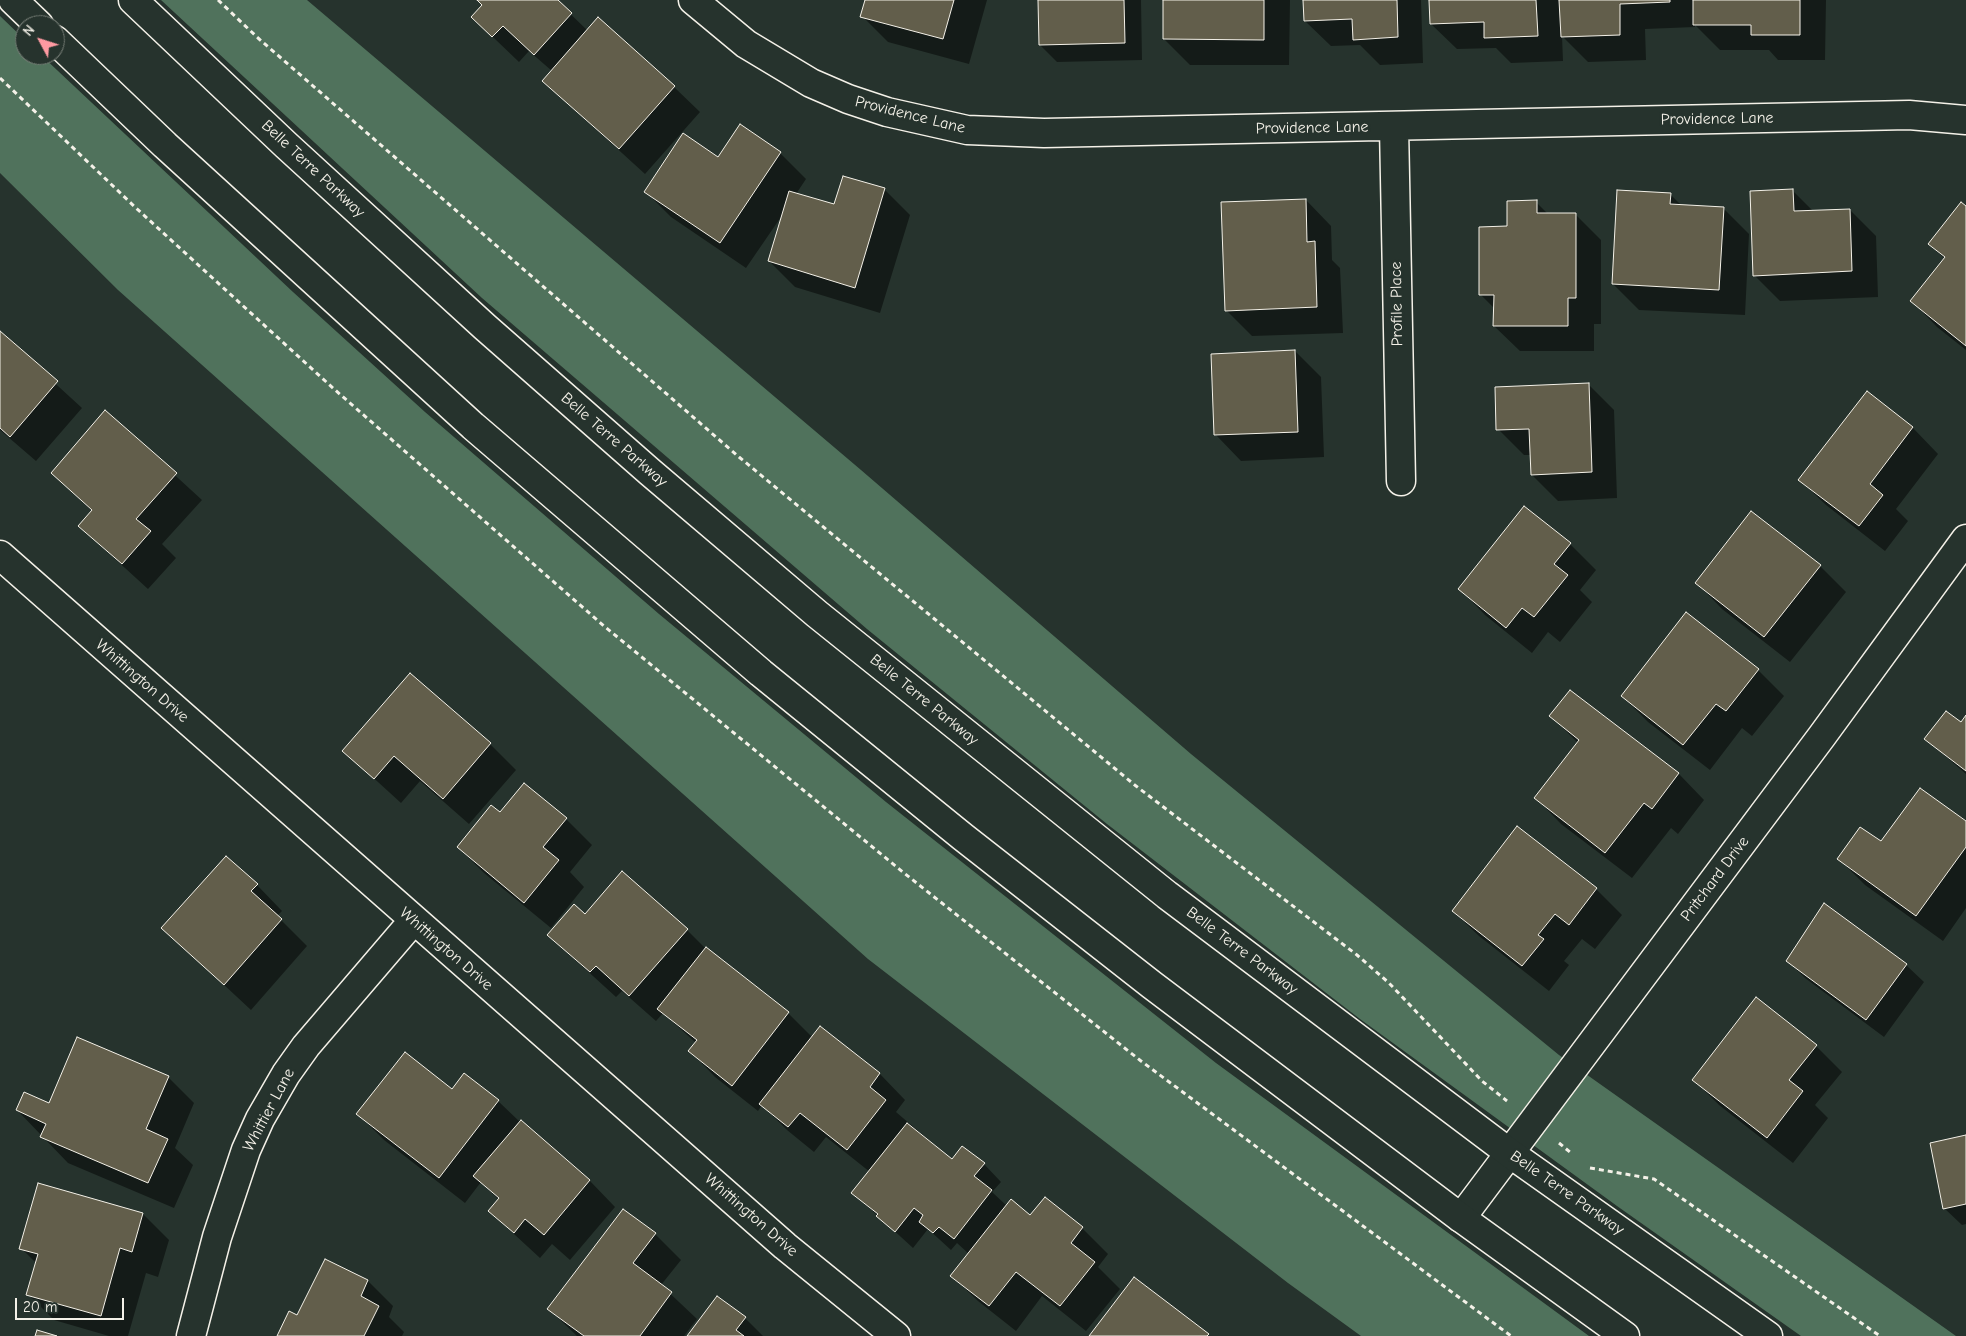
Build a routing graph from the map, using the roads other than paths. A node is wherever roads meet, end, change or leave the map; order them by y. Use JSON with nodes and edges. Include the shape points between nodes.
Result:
{"nodes":[{"id":1,"x":13,"y":0,"type":"edge"},
{"id":2,"x":133,"y":0,"type":"edge"},
{"id":3,"x":693,"y":0,"type":"edge"},
{"id":4,"x":29,"y":15,"type":"edge"},
{"id":5,"x":65,"y":50,"type":"edge"},
{"id":6,"x":1966,"y":120,"type":"edge"},
{"id":7,"x":1394,"y":127,"type":"junction"},
{"id":8,"x":1401,"y":481,"type":"dead end"},
{"id":9,"x":1966,"y":539,"type":"edge"},
{"id":10,"x":0,"y":555,"type":"edge"},
{"id":11,"x":413,"y":921,"type":"junction"},
{"id":12,"x":1510,"y":1154,"type":"junction"},
{"id":13,"x":1461,"y":1218,"type":"junction"},
{"id":14,"x":191,"y":1336,"type":"edge"},
{"id":15,"x":896,"y":1336,"type":"edge"},
{"id":16,"x":1625,"y":1336,"type":"edge"},
{"id":17,"x":1768,"y":1336,"type":"edge"}],
"edges":[{"from":1,"to":4,"type":"main road"},
{"from":2,"to":12,"type":"main road","name":"Belle Terre Parkway","via":[[485,326],[817,614],[1167,895]]},
{"from":3,"to":7,"type":"main road","name":"Providence Lane","via":[[746,44],[811,84],[887,112],[967,130],[1044,133]]},
{"from":5,"to":13,"type":"main road","via":[[164,145],[473,426],[761,673],[962,837],[1144,979]]},
{"from":6,"to":7,"type":"main road","name":"Providence Lane","via":[[1909,115]]},
{"from":7,"to":8,"type":"main road","name":"Profile Place"},
{"from":9,"to":12,"type":"main road","name":"Pritchard Drive"},
{"from":10,"to":11,"type":"main road","name":"Whittington Drive"},
{"from":11,"to":14,"type":"main road","name":"Whittier Lane","via":[[311,1040],[268,1104],[246,1150],[228,1204]]},
{"from":11,"to":15,"type":"main road","name":"Whittington Drive","via":[[785,1246]]},
{"from":12,"to":13,"type":"main road","name":"Pritchard Drive"},
{"from":12,"to":17,"type":"main road","name":"Belle Terre Parkway"},
{"from":13,"to":16,"type":"main road"}]}
